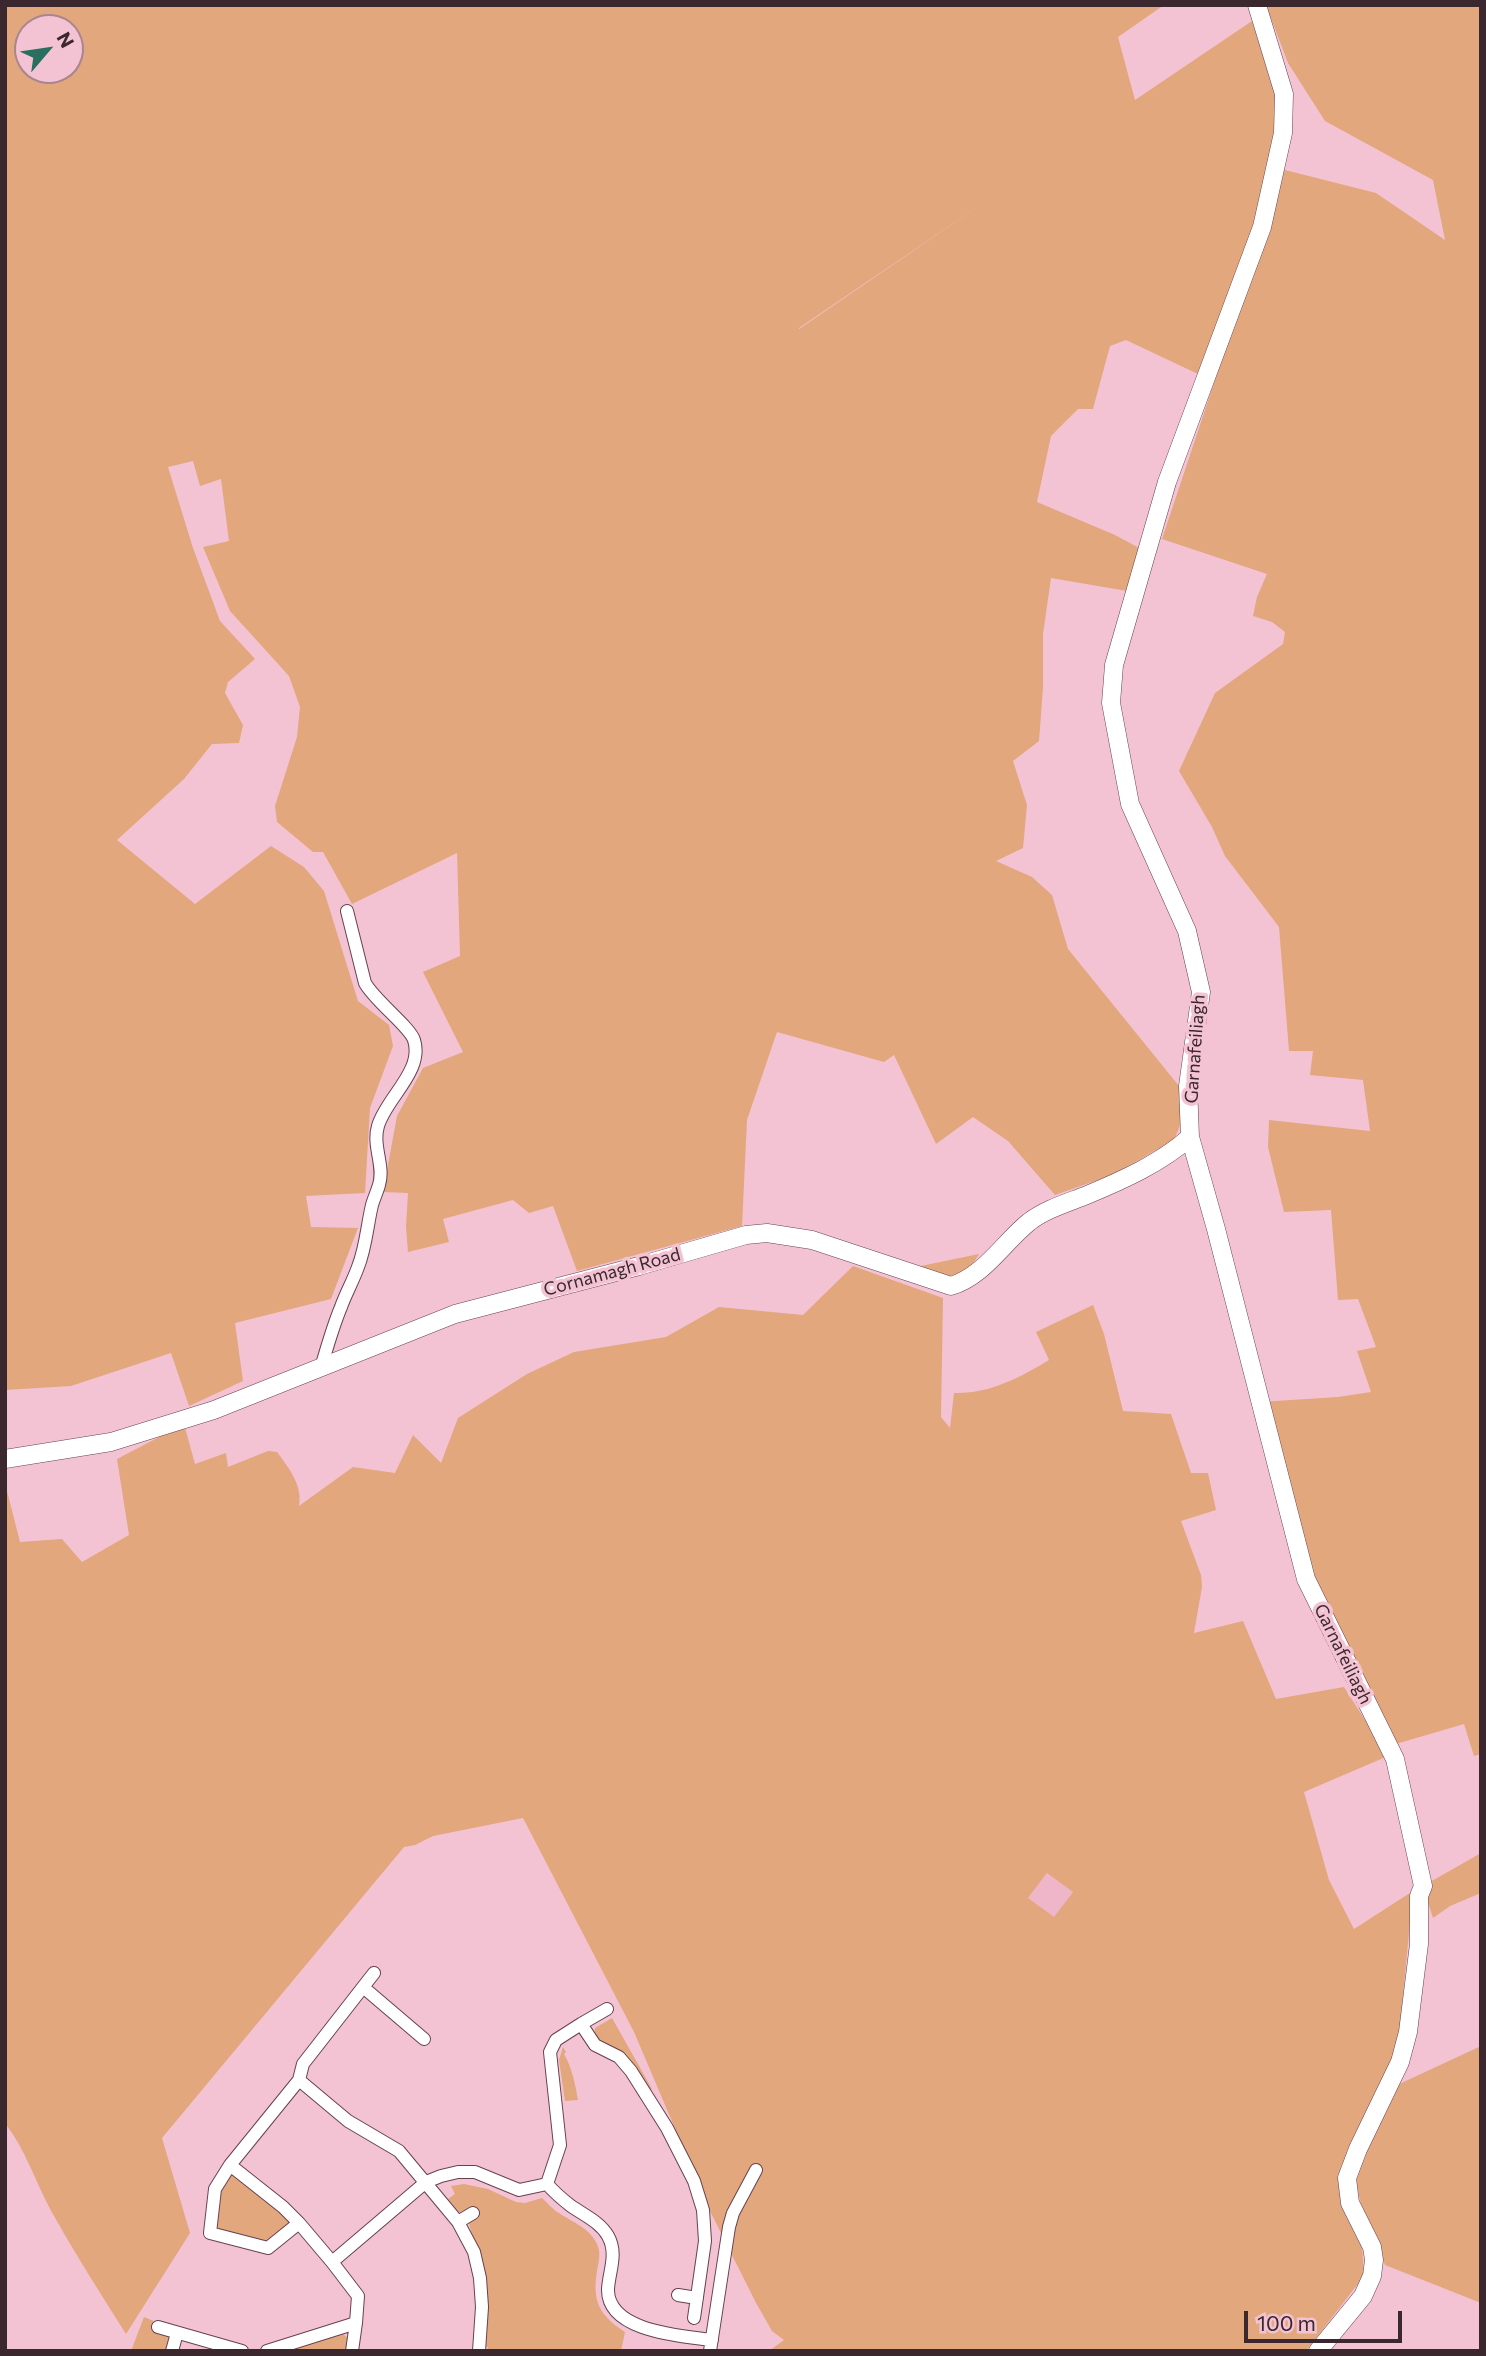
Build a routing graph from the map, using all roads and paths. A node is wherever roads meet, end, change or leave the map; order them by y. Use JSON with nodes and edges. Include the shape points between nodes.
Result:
{"nodes":[{"id":1,"x":1257,"y":5,"type":"edge"},
{"id":2,"x":347,"y":911,"type":"dead end"},
{"id":3,"x":1190,"y":1137,"type":"junction"},
{"id":4,"x":321,"y":1368,"type":"junction"},
{"id":5,"x":5,"y":1458,"type":"edge"},
{"id":6,"x":374,"y":1973,"type":"dead end"},
{"id":7,"x":363,"y":1987,"type":"junction"},
{"id":8,"x":607,"y":2009,"type":"dead end"},
{"id":9,"x":581,"y":2024,"type":"junction"},
{"id":10,"x":424,"y":2039,"type":"dead end"},
{"id":11,"x":299,"y":2080,"type":"junction"},
{"id":12,"x":230,"y":2165,"type":"junction"},
{"id":13,"x":756,"y":2170,"type":"dead end"},
{"id":14,"x":426,"y":2182,"type":"junction"},
{"id":15,"x":547,"y":2184,"type":"junction"},
{"id":16,"x":473,"y":2213,"type":"dead end"},
{"id":17,"x":458,"y":2222,"type":"junction"},
{"id":18,"x":299,"y":2223,"type":"junction"},
{"id":19,"x":332,"y":2262,"type":"junction"},
{"id":20,"x":678,"y":2295,"type":"dead end"},
{"id":21,"x":697,"y":2298,"type":"junction"},
{"id":22,"x":694,"y":2318,"type":"dead end"},
{"id":23,"x":356,"y":2323,"type":"junction"},
{"id":24,"x":158,"y":2327,"type":"dead end"},
{"id":25,"x":177,"y":2333,"type":"junction"},
{"id":26,"x":711,"y":2345,"type":"edge"},
{"id":27,"x":172,"y":2351,"type":"edge"},
{"id":28,"x":242,"y":2351,"type":"edge"},
{"id":29,"x":267,"y":2351,"type":"edge"},
{"id":30,"x":352,"y":2351,"type":"edge"},
{"id":31,"x":480,"y":2351,"type":"edge"},
{"id":32,"x":1318,"y":2351,"type":"edge"}],
"edges":[{"from":1,"to":3,"type":"street","name":"Garnafeiliagh","via":[[1284,94],[1283,133],[1262,227],[1167,482],[1114,666],[1111,703],[1130,804],[1187,931],[1201,992],[1188,1086]]},
{"from":2,"to":4,"type":"street","via":[[365,984],[409,1032],[414,1059],[378,1126],[380,1182],[365,1246]]},
{"from":3,"to":4,"type":"street","name":"Cornamagh Road","via":[[1172,1153],[1109,1186],[1049,1209],[966,1282],[951,1286],[812,1240],[767,1233],[746,1235],[455,1314]]},
{"from":3,"to":32,"type":"street","name":"Garnafeiliagh","via":[[1306,1579],[1395,1759],[1423,1886],[1408,2032],[1400,2062],[1347,2178],[1350,2203],[1372,2246],[1372,2276],[1363,2296]]},
{"from":4,"to":5,"type":"street","name":"Cornamagh Road","via":[[214,1410],[111,1442]]},
{"from":6,"to":7,"type":"street"},
{"from":7,"to":10,"type":"street"},
{"from":7,"to":11,"type":"street","via":[[303,2064]]},
{"from":8,"to":9,"type":"street"},
{"from":9,"to":15,"type":"street","via":[[555,2040],[550,2052],[560,2145]]},
{"from":9,"to":21,"type":"street","via":[[595,2045],[626,2064],[694,2181],[703,2210],[705,2241]]},
{"from":11,"to":12,"type":"street"},
{"from":11,"to":14,"type":"street","via":[[348,2121],[399,2151]]},
{"from":12,"to":18,"type":"street"},
{"from":12,"to":18,"type":"street","via":[[216,2185],[206,2232],[268,2248]]},
{"from":13,"to":26,"type":"street","via":[[729,2227]]},
{"from":14,"to":15,"type":"street","via":[[467,2171],[515,2189]]},
{"from":14,"to":17,"type":"street"},
{"from":14,"to":19,"type":"street"},
{"from":15,"to":26,"type":"street","via":[[607,2235],[613,2252],[608,2293],[621,2314],[647,2329]]},
{"from":16,"to":17,"type":"street"},
{"from":17,"to":31,"type":"street","via":[[474,2252],[480,2278]]},
{"from":18,"to":19,"type":"street"},
{"from":19,"to":23,"type":"street","via":[[358,2296]]},
{"from":20,"to":21,"type":"street"},
{"from":21,"to":22,"type":"street"},
{"from":23,"to":29,"type":"street"},
{"from":23,"to":30,"type":"street"},
{"from":24,"to":25,"type":"street"},
{"from":25,"to":27,"type":"street"},
{"from":25,"to":28,"type":"street"}]}
